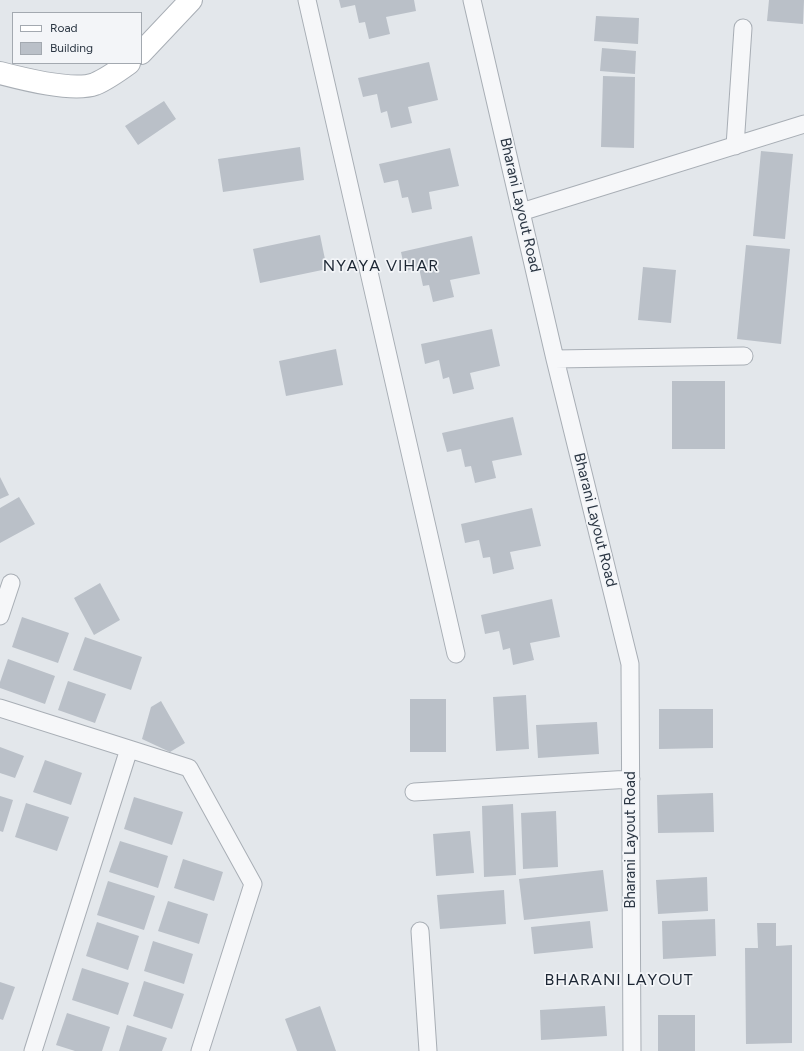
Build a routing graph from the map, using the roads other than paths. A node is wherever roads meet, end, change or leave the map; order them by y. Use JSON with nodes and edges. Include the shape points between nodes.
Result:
{"nodes":[{"id":1,"x":191,"y":0,"type":"edge"},
{"id":2,"x":307,"y":0,"type":"edge"},
{"id":3,"x":472,"y":0,"type":"edge"},
{"id":4,"x":743,"y":28,"type":"dead end"},
{"id":5,"x":142,"y":52,"type":"edge"},
{"id":6,"x":128,"y":64,"type":"edge"},
{"id":7,"x":0,"y":73,"type":"edge"},
{"id":8,"x":804,"y":124,"type":"edge"},
{"id":9,"x":735,"y":146,"type":"junction"},
{"id":10,"x":521,"y":212,"type":"junction"},
{"id":11,"x":744,"y":356,"type":"dead end"},
{"id":12,"x":555,"y":359,"type":"junction"},
{"id":13,"x":10,"y":583,"type":"dead end"},
{"id":14,"x":0,"y":616,"type":"edge"},
{"id":15,"x":456,"y":654,"type":"dead end"},
{"id":16,"x":0,"y":708,"type":"edge"},
{"id":17,"x":129,"y":749,"type":"junction"},
{"id":18,"x":631,"y":779,"type":"junction"},
{"id":19,"x":414,"y":792,"type":"dead end"},
{"id":20,"x":420,"y":931,"type":"dead end"},
{"id":21,"x":33,"y":1051,"type":"edge"},
{"id":22,"x":200,"y":1051,"type":"edge"},
{"id":23,"x":428,"y":1051,"type":"edge"},
{"id":24,"x":632,"y":1051,"type":"edge"}],
"edges":[{"from":1,"to":5,"type":"main road"},
{"from":2,"to":15,"type":"street"},
{"from":3,"to":10,"type":"street","name":"Bharani Layout Road"},
{"from":4,"to":9,"type":"street"},
{"from":6,"to":7,"type":"main road","via":[[93,84],[67,86]]},
{"from":8,"to":9,"type":"street"},
{"from":9,"to":10,"type":"street"},
{"from":10,"to":12,"type":"street","name":"Bharani Layout Road"},
{"from":11,"to":12,"type":"street"},
{"from":12,"to":18,"type":"street","name":"Bharani Layout Road","via":[[630,664]]},
{"from":13,"to":14,"type":"street"},
{"from":16,"to":17,"type":"street"},
{"from":17,"to":21,"type":"street"},
{"from":17,"to":22,"type":"street","via":[[190,768],[253,884]]},
{"from":18,"to":19,"type":"street"},
{"from":18,"to":24,"type":"street","name":"Bharani Layout Road"},
{"from":20,"to":23,"type":"street"}]}
